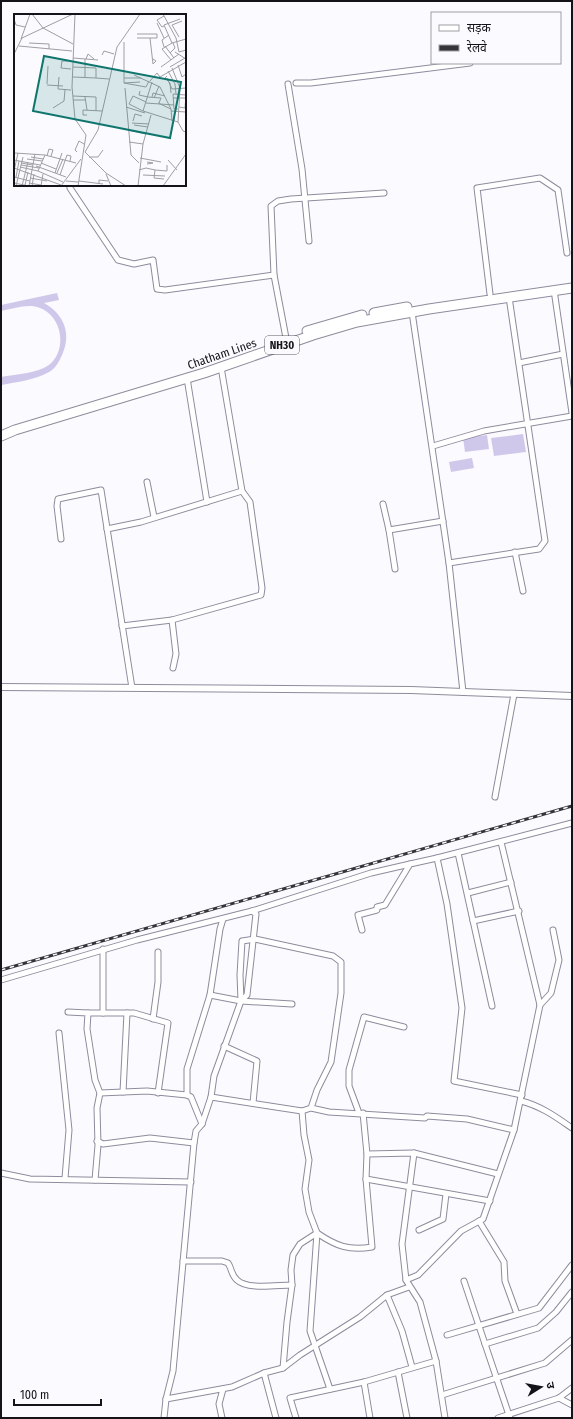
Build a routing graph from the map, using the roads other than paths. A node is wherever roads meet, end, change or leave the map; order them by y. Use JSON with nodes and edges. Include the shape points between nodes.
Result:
{"nodes":[{"id":1,"x":462,"y":64,"type":"edge"},
{"id":2,"x":296,"y":83,"type":"dead end"},
{"id":3,"x":288,"y":84,"type":"dead end"},
{"id":4,"x":70,"y":188,"type":"dead end"},
{"id":5,"x":384,"y":193,"type":"dead end"},
{"id":6,"x":304,"y":198,"type":"junction"},
{"id":7,"x":309,"y":241,"type":"dead end"},
{"id":8,"x":567,"y":253,"type":"dead end"},
{"id":9,"x":274,"y":275,"type":"junction"},
{"id":10,"x":572,"y":282,"type":"edge"},
{"id":11,"x":572,"y":288,"type":"edge"},
{"id":12,"x":554,"y":290,"type":"junction"},
{"id":13,"x":490,"y":294,"type":"junction"},
{"id":14,"x":509,"y":297,"type":"junction"},
{"id":15,"x":412,"y":312,"type":"junction"},
{"id":16,"x":286,"y":338,"type":"junction"},
{"id":17,"x":563,"y":354,"type":"junction"},
{"id":18,"x":243,"y":357,"type":"junction"},
{"id":19,"x":518,"y":362,"type":"junction"},
{"id":20,"x":221,"y":367,"type":"junction"},
{"id":21,"x":187,"y":378,"type":"junction"},
{"id":22,"x":572,"y":412,"type":"edge"},
{"id":23,"x":572,"y":416,"type":"edge"},
{"id":24,"x":528,"y":423,"type":"junction"},
{"id":25,"x":1,"y":430,"type":"edge"},
{"id":26,"x":1,"y":436,"type":"edge"},
{"id":27,"x":433,"y":446,"type":"junction"},
{"id":28,"x":147,"y":482,"type":"dead end"},
{"id":29,"x":242,"y":491,"type":"junction"},
{"id":30,"x":207,"y":502,"type":"junction"},
{"id":31,"x":383,"y":504,"type":"dead end"},
{"id":32,"x":154,"y":518,"type":"junction"},
{"id":33,"x":443,"y":521,"type":"junction"},
{"id":34,"x":107,"y":529,"type":"junction"},
{"id":35,"x":389,"y":530,"type":"junction"},
{"id":36,"x":61,"y":539,"type":"dead end"},
{"id":37,"x":515,"y":552,"type":"junction"},
{"id":38,"x":449,"y":563,"type":"junction"},
{"id":39,"x":395,"y":569,"type":"dead end"},
{"id":40,"x":523,"y":591,"type":"dead end"},
{"id":41,"x":172,"y":620,"type":"junction"},
{"id":42,"x":122,"y":626,"type":"junction"},
{"id":43,"x":173,"y":668,"type":"dead end"},
{"id":44,"x":1,"y":688,"type":"edge"},
{"id":45,"x":132,"y":688,"type":"junction"},
{"id":46,"x":463,"y":692,"type":"junction"},
{"id":47,"x":514,"y":694,"type":"junction"},
{"id":48,"x":572,"y":696,"type":"edge"},
{"id":49,"x":495,"y":797,"type":"dead end"},
{"id":50,"x":572,"y":823,"type":"edge"},
{"id":51,"x":501,"y":842,"type":"junction"},
{"id":52,"x":458,"y":853,"type":"junction"},
{"id":53,"x":437,"y":858,"type":"junction"},
{"id":54,"x":410,"y":864,"type":"junction"},
{"id":55,"x":511,"y":882,"type":"junction"},
{"id":56,"x":468,"y":893,"type":"junction"},
{"id":57,"x":252,"y":910,"type":"junction"},
{"id":58,"x":518,"y":912,"type":"junction"},
{"id":59,"x":224,"y":918,"type":"junction"},
{"id":60,"x":473,"y":921,"type":"junction"},
{"id":61,"x":362,"y":930,"type":"dead end"},
{"id":62,"x":553,"y":930,"type":"dead end"},
{"id":63,"x":255,"y":939,"type":"junction"},
{"id":64,"x":103,"y":949,"type":"junction"},
{"id":65,"x":158,"y":952,"type":"dead end"},
{"id":66,"x":1,"y":980,"type":"edge"},
{"id":67,"x":210,"y":995,"type":"junction"},
{"id":68,"x":241,"y":1001,"type":"junction"},
{"id":69,"x":292,"y":1004,"type":"dead end"},
{"id":70,"x":540,"y":1005,"type":"junction"},
{"id":71,"x":492,"y":1006,"type":"dead end"},
{"id":72,"x":68,"y":1012,"type":"dead end"},
{"id":73,"x":88,"y":1013,"type":"junction"},
{"id":74,"x":103,"y":1013,"type":"junction"},
{"id":75,"x":127,"y":1013,"type":"junction"},
{"id":76,"x":153,"y":1018,"type":"junction"},
{"id":77,"x":404,"y":1027,"type":"dead end"},
{"id":78,"x":59,"y":1033,"type":"dead end"},
{"id":79,"x":224,"y":1046,"type":"junction"},
{"id":80,"x":123,"y":1092,"type":"junction"},
{"id":81,"x":100,"y":1093,"type":"junction"},
{"id":82,"x":158,"y":1093,"type":"junction"},
{"id":83,"x":187,"y":1095,"type":"junction"},
{"id":84,"x":522,"y":1095,"type":"junction"},
{"id":85,"x":211,"y":1097,"type":"junction"},
{"id":86,"x":521,"y":1101,"type":"junction"},
{"id":87,"x":253,"y":1103,"type":"junction"},
{"id":88,"x":311,"y":1108,"type":"junction"},
{"id":89,"x":302,"y":1111,"type":"junction"},
{"id":90,"x":361,"y":1113,"type":"junction"},
{"id":91,"x":202,"y":1124,"type":"junction"},
{"id":92,"x":572,"y":1128,"type":"edge"},
{"id":93,"x":514,"y":1130,"type":"junction"},
{"id":94,"x":97,"y":1141,"type":"junction"},
{"id":95,"x":194,"y":1142,"type":"junction"},
{"id":96,"x":367,"y":1154,"type":"junction"},
{"id":97,"x":414,"y":1154,"type":"junction"},
{"id":98,"x":1,"y":1173,"type":"edge"},
{"id":99,"x":498,"y":1174,"type":"junction"},
{"id":100,"x":65,"y":1178,"type":"junction"},
{"id":101,"x":366,"y":1179,"type":"junction"},
{"id":102,"x":95,"y":1180,"type":"junction"},
{"id":103,"x":191,"y":1182,"type":"junction"},
{"id":104,"x":411,"y":1188,"type":"junction"},
{"id":105,"x":446,"y":1194,"type":"junction"},
{"id":106,"x":490,"y":1202,"type":"junction"},
{"id":107,"x":480,"y":1221,"type":"junction"},
{"id":108,"x":419,"y":1230,"type":"dead end"},
{"id":109,"x":318,"y":1233,"type":"junction"},
{"id":110,"x":184,"y":1261,"type":"junction"},
{"id":111,"x":572,"y":1265,"type":"edge"},
{"id":112,"x":406,"y":1280,"type":"junction"},
{"id":113,"x":464,"y":1281,"type":"dead end"},
{"id":114,"x":292,"y":1285,"type":"junction"},
{"id":115,"x":409,"y":1287,"type":"junction"},
{"id":116,"x":572,"y":1292,"type":"edge"},
{"id":117,"x":387,"y":1295,"type":"junction"},
{"id":118,"x":517,"y":1314,"type":"junction"},
{"id":119,"x":479,"y":1325,"type":"junction"},
{"id":120,"x":447,"y":1335,"type":"dead end"},
{"id":121,"x":572,"y":1340,"type":"edge"},
{"id":122,"x":485,"y":1344,"type":"junction"},
{"id":123,"x":316,"y":1345,"type":"junction"},
{"id":124,"x":436,"y":1361,"type":"junction"},
{"id":125,"x":412,"y":1367,"type":"junction"},
{"id":126,"x":283,"y":1368,"type":"junction"},
{"id":127,"x":398,"y":1372,"type":"junction"},
{"id":128,"x":264,"y":1373,"type":"junction"},
{"id":129,"x":497,"y":1378,"type":"junction"},
{"id":130,"x":364,"y":1382,"type":"junction"},
{"id":131,"x":572,"y":1388,"type":"edge"},
{"id":132,"x":223,"y":1389,"type":"junction"},
{"id":133,"x":330,"y":1389,"type":"junction"},
{"id":134,"x":442,"y":1395,"type":"junction"},
{"id":135,"x":559,"y":1398,"type":"junction"},
{"id":136,"x":166,"y":1399,"type":"junction"},
{"id":137,"x":572,"y":1405,"type":"edge"},
{"id":138,"x":509,"y":1416,"type":"edge"},
{"id":139,"x":164,"y":1418,"type":"edge"},
{"id":140,"x":222,"y":1418,"type":"edge"},
{"id":141,"x":276,"y":1418,"type":"edge"},
{"id":142,"x":296,"y":1418,"type":"edge"},
{"id":143,"x":370,"y":1418,"type":"edge"},
{"id":144,"x":407,"y":1418,"type":"edge"},
{"id":145,"x":445,"y":1418,"type":"edge"},
{"id":146,"x":498,"y":1418,"type":"edge"}],
"edges":[{"from":1,"to":2,"type":"street"},
{"from":3,"to":6,"type":"street","via":[[302,169]]},
{"from":4,"to":9,"type":"street","via":[[118,260],[134,264],[153,260],[157,288],[165,290]]},
{"from":5,"to":6,"type":"street"},
{"from":6,"to":7,"type":"street"},
{"from":6,"to":9,"type":"street","via":[[278,201],[271,206]]},
{"from":8,"to":13,"type":"street","via":[[558,190],[540,178],[477,188]]},
{"from":9,"to":16,"type":"street"},
{"from":10,"to":13,"type":"highway","name":"Chatham Lines","number":"NH30"},
{"from":11,"to":12,"type":"highway","name":"Chatham Lines","number":"NH30"},
{"from":12,"to":14,"type":"highway","name":"Chatham Lines","number":"NH30"},
{"from":12,"to":17,"type":"street"},
{"from":13,"to":16,"type":"highway","name":"Chatham Lines","number":"NH30","via":[[343,319]]},
{"from":14,"to":15,"type":"highway","name":"Chatham Lines","number":"NH30"},
{"from":14,"to":19,"type":"street"},
{"from":15,"to":18,"type":"highway","name":"Chatham Lines","number":"NH30","via":[[357,322]]},
{"from":15,"to":27,"type":"street"},
{"from":16,"to":18,"type":"highway","name":"Chatham Lines","number":"NH30"},
{"from":17,"to":19,"type":"street"},
{"from":17,"to":22,"type":"street"},
{"from":18,"to":20,"type":"highway","name":"Chatham Lines","number":"NH30"},
{"from":18,"to":25,"type":"highway","name":"Chatham Lines","number":"NH30"},
{"from":19,"to":24,"type":"street"},
{"from":20,"to":21,"type":"highway","name":"Chatham Lines","number":"NH30"},
{"from":20,"to":29,"type":"street"},
{"from":21,"to":26,"type":"highway","name":"Chatham Lines","number":"NH30"},
{"from":21,"to":30,"type":"street"},
{"from":23,"to":24,"type":"street"},
{"from":24,"to":27,"type":"street","via":[[484,431]]},
{"from":24,"to":37,"type":"street","via":[[545,541],[539,549]]},
{"from":27,"to":33,"type":"street"},
{"from":28,"to":32,"type":"street"},
{"from":29,"to":30,"type":"street"},
{"from":29,"to":41,"type":"street","via":[[250,502],[261,595]]},
{"from":30,"to":32,"type":"street"},
{"from":31,"to":35,"type":"street"},
{"from":32,"to":34,"type":"street"},
{"from":33,"to":35,"type":"street"},
{"from":33,"to":38,"type":"street"},
{"from":34,"to":36,"type":"street","via":[[101,490],[65,497],[57,500]]},
{"from":34,"to":42,"type":"street"},
{"from":35,"to":39,"type":"street"},
{"from":37,"to":38,"type":"street"},
{"from":37,"to":40,"type":"street"},
{"from":38,"to":46,"type":"street"},
{"from":41,"to":42,"type":"street"},
{"from":41,"to":43,"type":"street","via":[[176,654]]},
{"from":42,"to":45,"type":"street"},
{"from":44,"to":45,"type":"street"},
{"from":45,"to":46,"type":"street"},
{"from":46,"to":47,"type":"street"},
{"from":47,"to":48,"type":"street"},
{"from":47,"to":49,"type":"street"},
{"from":50,"to":51,"type":"street"},
{"from":51,"to":52,"type":"street"},
{"from":51,"to":55,"type":"street"},
{"from":52,"to":53,"type":"street"},
{"from":52,"to":56,"type":"street"},
{"from":53,"to":54,"type":"street"},
{"from":53,"to":84,"type":"street","via":[[447,904],[462,1008],[454,1081]]},
{"from":54,"to":57,"type":"street","via":[[371,873]]},
{"from":54,"to":61,"type":"street","via":[[385,905],[358,915]]},
{"from":55,"to":56,"type":"street"},
{"from":55,"to":58,"type":"street"},
{"from":56,"to":60,"type":"street"},
{"from":57,"to":59,"type":"street"},
{"from":57,"to":63,"type":"street","via":[[256,914]]},
{"from":58,"to":60,"type":"street"},
{"from":58,"to":70,"type":"street"},
{"from":59,"to":64,"type":"street"},
{"from":59,"to":67,"type":"street"},
{"from":60,"to":71,"type":"street"},
{"from":62,"to":70,"type":"street","via":[[559,960],[551,993]]},
{"from":63,"to":68,"type":"street","via":[[247,995]]},
{"from":63,"to":68,"type":"street","via":[[242,941]]},
{"from":63,"to":88,"type":"street","via":[[333,956],[341,962],[341,993],[331,1062]]},
{"from":64,"to":66,"type":"street"},
{"from":64,"to":74,"type":"street"},
{"from":65,"to":76,"type":"street","via":[[158,982]]},
{"from":67,"to":68,"type":"street"},
{"from":67,"to":83,"type":"street","via":[[187,1069]]},
{"from":68,"to":69,"type":"street"},
{"from":68,"to":79,"type":"street"},
{"from":70,"to":84,"type":"street"},
{"from":72,"to":73,"type":"street"},
{"from":73,"to":74,"type":"street"},
{"from":73,"to":81,"type":"street","via":[[86,1029],[95,1080]]},
{"from":74,"to":75,"type":"street"},
{"from":75,"to":76,"type":"street"},
{"from":75,"to":80,"type":"street"},
{"from":76,"to":82,"type":"street","via":[[168,1023]]},
{"from":77,"to":90,"type":"street","via":[[364,1017],[349,1070],[349,1086]]},
{"from":78,"to":100,"type":"street","via":[[68,1130]]},
{"from":79,"to":85,"type":"street","via":[[214,1076]]},
{"from":79,"to":87,"type":"street","via":[[257,1060]]},
{"from":80,"to":81,"type":"street"},
{"from":80,"to":82,"type":"street"},
{"from":81,"to":94,"type":"street","via":[[97,1108]]},
{"from":82,"to":83,"type":"street"},
{"from":83,"to":91,"type":"street","via":[[191,1097]]},
{"from":84,"to":86,"type":"street"},
{"from":85,"to":87,"type":"street"},
{"from":85,"to":91,"type":"street"},
{"from":86,"to":92,"type":"street","via":[[536,1105]]},
{"from":86,"to":93,"type":"street"},
{"from":87,"to":89,"type":"street"},
{"from":88,"to":89,"type":"street"},
{"from":88,"to":90,"type":"street","via":[[329,1112]]},
{"from":89,"to":109,"type":"street","via":[[309,1160],[305,1189]]},
{"from":90,"to":93,"type":"street","via":[[467,1120]]},
{"from":90,"to":96,"type":"street"},
{"from":91,"to":95,"type":"street","via":[[196,1131]]},
{"from":93,"to":99,"type":"street"},
{"from":94,"to":95,"type":"street","via":[[103,1144],[150,1138]]},
{"from":94,"to":102,"type":"street"},
{"from":95,"to":103,"type":"street"},
{"from":96,"to":97,"type":"street"},
{"from":96,"to":101,"type":"street"},
{"from":97,"to":99,"type":"street"},
{"from":97,"to":104,"type":"street"},
{"from":98,"to":100,"type":"street","via":[[30,1178]]},
{"from":99,"to":106,"type":"street"},
{"from":100,"to":102,"type":"street"},
{"from":101,"to":104,"type":"street"},
{"from":101,"to":109,"type":"street","via":[[372,1247],[335,1245]]},
{"from":102,"to":103,"type":"street"},
{"from":103,"to":110,"type":"street"},
{"from":104,"to":105,"type":"street"},
{"from":104,"to":112,"type":"street","via":[[402,1244]]},
{"from":105,"to":106,"type":"street"},
{"from":105,"to":108,"type":"street","via":[[443,1219]]},
{"from":106,"to":107,"type":"street"},
{"from":107,"to":112,"type":"street","via":[[461,1231],[418,1275]]},
{"from":107,"to":118,"type":"street","via":[[504,1262],[505,1281]]},
{"from":109,"to":114,"type":"street","via":[[300,1244],[293,1255]]},
{"from":109,"to":123,"type":"street","via":[[310,1331]]},
{"from":110,"to":114,"type":"street","via":[[228,1263],[231,1273],[245,1285]]},
{"from":110,"to":136,"type":"street","via":[[173,1371]]},
{"from":111,"to":118,"type":"street","via":[[542,1306]]},
{"from":112,"to":115,"type":"street"},
{"from":113,"to":119,"type":"street"},
{"from":114,"to":126,"type":"street"},
{"from":115,"to":117,"type":"street"},
{"from":115,"to":124,"type":"street","via":[[420,1302]]},
{"from":116,"to":122,"type":"street","via":[[556,1312],[538,1328]]},
{"from":117,"to":123,"type":"street","via":[[360,1317]]},
{"from":117,"to":125,"type":"street","via":[[402,1331]]},
{"from":118,"to":119,"type":"street"},
{"from":119,"to":120,"type":"street"},
{"from":119,"to":122,"type":"street"},
{"from":121,"to":129,"type":"street","via":[[545,1363]]},
{"from":122,"to":129,"type":"street"},
{"from":123,"to":126,"type":"street"},
{"from":123,"to":133,"type":"street"},
{"from":124,"to":125,"type":"street"},
{"from":124,"to":134,"type":"street"},
{"from":125,"to":127,"type":"street"},
{"from":126,"to":128,"type":"street"},
{"from":127,"to":130,"type":"street"},
{"from":127,"to":144,"type":"street"},
{"from":128,"to":132,"type":"street"},
{"from":128,"to":141,"type":"street"},
{"from":129,"to":134,"type":"street"},
{"from":129,"to":138,"type":"street"},
{"from":130,"to":133,"type":"street"},
{"from":130,"to":143,"type":"street"},
{"from":131,"to":135,"type":"street"},
{"from":132,"to":136,"type":"street"},
{"from":132,"to":140,"type":"street","via":[[219,1404]]},
{"from":133,"to":142,"type":"street","via":[[290,1398]]},
{"from":134,"to":145,"type":"street"},
{"from":135,"to":137,"type":"street"},
{"from":135,"to":138,"type":"street"},
{"from":136,"to":139,"type":"street"},
{"from":138,"to":146,"type":"street"}]}
